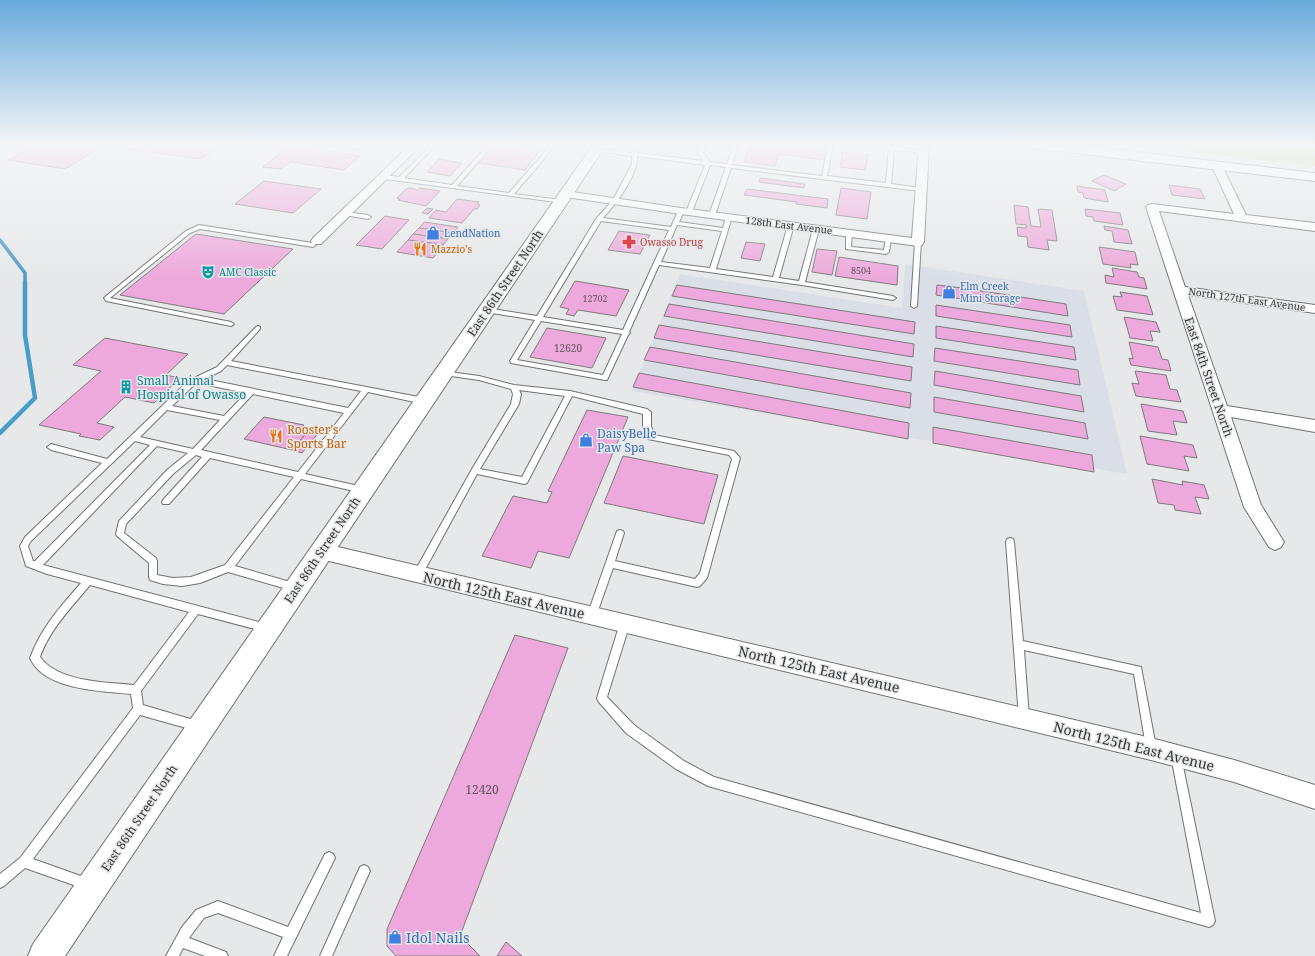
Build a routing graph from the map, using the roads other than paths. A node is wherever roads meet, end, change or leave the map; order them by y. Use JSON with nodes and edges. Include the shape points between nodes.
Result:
{"nodes":[{"id":1,"x":920,"y":189,"type":"edge"},
{"id":2,"x":372,"y":190,"type":"edge"},
{"id":3,"x":476,"y":190,"type":"edge"},
{"id":4,"x":515,"y":190,"type":"edge"},
{"id":5,"x":569,"y":190,"type":"edge"},
{"id":6,"x":621,"y":190,"type":"edge"},
{"id":7,"x":696,"y":190,"type":"edge"},
{"id":8,"x":720,"y":190,"type":"edge"},
{"id":9,"x":1228,"y":190,"type":"edge"},
{"id":10,"x":510,"y":195,"type":"junction"},
{"id":11,"x":563,"y":198,"type":"junction"},
{"id":12,"x":615,"y":201,"type":"junction"},
{"id":13,"x":685,"y":212,"type":"junction"},
{"id":14,"x":346,"y":214,"type":"junction"},
{"id":15,"x":712,"y":215,"type":"junction"},
{"id":16,"x":368,"y":217,"type":"dead end"},
{"id":17,"x":729,"y":217,"type":"junction"},
{"id":18,"x":1242,"y":218,"type":"junction"},
{"id":19,"x":599,"y":219,"type":"junction"},
{"id":20,"x":791,"y":225,"type":"junction"},
{"id":21,"x":675,"y":226,"type":"junction"},
{"id":22,"x":1315,"y":227,"type":"edge"},
{"id":23,"x":816,"y":229,"type":"junction"},
{"id":24,"x":725,"y":230,"type":"junction"},
{"id":25,"x":918,"y":242,"type":"junction"},
{"id":26,"x":315,"y":243,"type":"joint"},
{"id":27,"x":658,"y":263,"type":"junction"},
{"id":28,"x":712,"y":271,"type":"junction"},
{"id":29,"x":775,"y":280,"type":"junction"},
{"id":30,"x":802,"y":283,"type":"junction"},
{"id":31,"x":1179,"y":290,"type":"junction"},
{"id":32,"x":893,"y":298,"type":"dead end"},
{"id":33,"x":914,"y":306,"type":"dead end"},
{"id":34,"x":1315,"y":309,"type":"edge"},
{"id":35,"x":486,"y":310,"type":"junction"},
{"id":36,"x":539,"y":318,"type":"junction"},
{"id":37,"x":231,"y":324,"type":"dead end"},
{"id":38,"x":258,"y":328,"type":"dead end"},
{"id":39,"x":627,"y":333,"type":"junction"},
{"id":40,"x":225,"y":362,"type":"junction"},
{"id":41,"x":444,"y":372,"type":"junction"},
{"id":42,"x":197,"y":380,"type":"junction"},
{"id":43,"x":514,"y":386,"type":"junction"},
{"id":44,"x":366,"y":390,"type":"junction"},
{"id":45,"x":252,"y":391,"type":"junction"},
{"id":46,"x":570,"y":393,"type":"junction"},
{"id":47,"x":424,"y":402,"type":"junction"},
{"id":48,"x":166,"y":407,"type":"junction"},
{"id":49,"x":1220,"y":410,"type":"junction"},
{"id":50,"x":349,"y":412,"type":"junction"},
{"id":51,"x":226,"y":419,"type":"junction"},
{"id":52,"x":1315,"y":426,"type":"edge"},
{"id":53,"x":133,"y":438,"type":"junction"},
{"id":54,"x":156,"y":443,"type":"junction"},
{"id":55,"x":51,"y":447,"type":"dead end"},
{"id":56,"x":196,"y":452,"type":"junction"},
{"id":57,"x":208,"y":455,"type":"junction"},
{"id":58,"x":109,"y":462,"type":"junction"},
{"id":59,"x":474,"y":470,"type":"junction"},
{"id":60,"x":299,"y":476,"type":"junction"},
{"id":61,"x":363,"y":490,"type":"junction"},
{"id":62,"x":166,"y":502,"type":"dead end"},
{"id":63,"x":620,"y":534,"type":"dead end"},
{"id":64,"x":1010,"y":542,"type":"dead end"},
{"id":65,"x":1275,"y":542,"type":"dead end"},
{"id":66,"x":321,"y":551,"type":"junction"},
{"id":67,"x":611,"y":564,"type":"junction"},
{"id":68,"x":36,"y":566,"type":"junction"},
{"id":69,"x":228,"y":568,"type":"junction"},
{"id":70,"x":418,"y":574,"type":"junction"},
{"id":71,"x":88,"y":581,"type":"junction"},
{"id":72,"x":296,"y":588,"type":"junction"},
{"id":73,"x":196,"y":610,"type":"junction"},
{"id":74,"x":592,"y":616,"type":"junction"},
{"id":75,"x":625,"y":623,"type":"junction"},
{"id":76,"x":268,"y":629,"type":"junction"},
{"id":77,"x":1019,"y":644,"type":"junction"},
{"id":78,"x":136,"y":690,"type":"junction"},
{"id":79,"x":138,"y":709,"type":"junction"},
{"id":80,"x":1024,"y":719,"type":"junction"},
{"id":81,"x":201,"y":727,"type":"junction"},
{"id":82,"x":1151,"y":749,"type":"junction"},
{"id":83,"x":1176,"y":756,"type":"junction"},
{"id":84,"x":1315,"y":797,"type":"edge"},
{"id":85,"x":329,"y":858,"type":"dead end"},
{"id":86,"x":24,"y":862,"type":"junction"},
{"id":87,"x":364,"y":871,"type":"dead end"},
{"id":88,"x":0,"y":882,"type":"edge"},
{"id":89,"x":93,"y":886,"type":"junction"},
{"id":90,"x":291,"y":934,"type":"junction"},
{"id":91,"x":181,"y":941,"type":"junction"},
{"id":92,"x":45,"y":956,"type":"edge"},
{"id":93,"x":172,"y":956,"type":"edge"},
{"id":94,"x":222,"y":956,"type":"edge"},
{"id":95,"x":280,"y":956,"type":"edge"},
{"id":96,"x":326,"y":956,"type":"edge"}],
"edges":[{"from":1,"to":25,"type":"street"},
{"from":2,"to":14,"type":"street"},
{"from":3,"to":10,"type":"lane"},
{"from":4,"to":10,"type":"lane"},
{"from":5,"to":11,"type":"main road","name":"East 86th Street North"},
{"from":6,"to":12,"type":"lane"},
{"from":7,"to":13,"type":"lane"},
{"from":8,"to":15,"type":"lane"},
{"from":9,"to":18,"type":"street"},
{"from":10,"to":11,"type":"lane"},
{"from":11,"to":12,"type":"street","name":"128th East Avenue"},
{"from":11,"to":35,"type":"main road","name":"East 86th Street North"},
{"from":12,"to":13,"type":"street","name":"128th East Avenue"},
{"from":12,"to":19,"type":"lane"},
{"from":13,"to":15,"type":"street","name":"128th East Avenue"},
{"from":13,"to":21,"type":"lane"},
{"from":14,"to":16,"type":"lane"},
{"from":14,"to":26,"type":"street"},
{"from":15,"to":17,"type":"street","name":"128th East Avenue"},
{"from":17,"to":20,"type":"street","name":"128th East Avenue"},
{"from":17,"to":24,"type":"lane"},
{"from":18,"to":22,"type":"street"},
{"from":18,"to":31,"type":"street","name":"East 84th Street North","via":[[1152,207]]},
{"from":19,"to":21,"type":"lane"},
{"from":19,"to":36,"type":"lane"},
{"from":20,"to":23,"type":"street","name":"128th East Avenue"},
{"from":20,"to":29,"type":"lane"},
{"from":21,"to":24,"type":"lane"},
{"from":21,"to":27,"type":"lane"},
{"from":23,"to":25,"type":"street","name":"128th East Avenue"},
{"from":23,"to":30,"type":"lane"},
{"from":24,"to":28,"type":"lane"},
{"from":25,"to":33,"type":"lane"},
{"from":26,"to":37,"type":"lane","via":[[199,227],[188,232],[107,298],[114,302]]},
{"from":27,"to":28,"type":"lane"},
{"from":27,"to":39,"type":"lane"},
{"from":28,"to":29,"type":"lane"},
{"from":29,"to":30,"type":"lane"},
{"from":30,"to":32,"type":"lane"},
{"from":31,"to":34,"type":"street","name":"North 127th East Avenue"},
{"from":31,"to":49,"type":"street","name":"East 84th Street North"},
{"from":35,"to":36,"type":"lane"},
{"from":35,"to":41,"type":"main road","name":"East 86th Street North"},
{"from":36,"to":39,"type":"lane"},
{"from":36,"to":39,"type":"lane","via":[[513,361],[606,378]]},
{"from":38,"to":40,"type":"lane"},
{"from":40,"to":42,"type":"lane","via":[[219,369]]},
{"from":40,"to":44,"type":"lane"},
{"from":41,"to":43,"type":"lane"},
{"from":41,"to":47,"type":"main road","name":"East 86th Street North"},
{"from":42,"to":45,"type":"lane"},
{"from":42,"to":48,"type":"lane"},
{"from":43,"to":46,"type":"lane"},
{"from":43,"to":59,"type":"lane","via":[[514,404]]},
{"from":44,"to":47,"type":"lane"},
{"from":44,"to":50,"type":"lane"},
{"from":45,"to":50,"type":"lane"},
{"from":45,"to":51,"type":"lane"},
{"from":46,"to":59,"type":"lane","via":[[524,481]]},
{"from":46,"to":67,"type":"lane","via":[[648,412],[647,426],[651,437],[731,453],[736,458],[704,575],[697,583]]},
{"from":47,"to":61,"type":"main road","name":"East 86th Street North"},
{"from":48,"to":51,"type":"lane"},
{"from":48,"to":53,"type":"lane"},
{"from":49,"to":52,"type":"street"},
{"from":49,"to":65,"type":"street","name":"East 84th Street North","via":[[1253,508]]},
{"from":50,"to":60,"type":"lane"},
{"from":51,"to":56,"type":"lane"},
{"from":53,"to":54,"type":"lane"},
{"from":53,"to":58,"type":"lane"},
{"from":54,"to":56,"type":"lane"},
{"from":54,"to":68,"type":"lane"},
{"from":55,"to":58,"type":"lane"},
{"from":56,"to":57,"type":"lane"},
{"from":56,"to":69,"type":"lane","via":[[170,472],[122,523],[120,534],[153,561],[153,577],[164,582],[194,582]]},
{"from":57,"to":60,"type":"lane"},
{"from":57,"to":62,"type":"lane"},
{"from":58,"to":68,"type":"lane","via":[[28,539],[24,546],[29,563]]},
{"from":59,"to":70,"type":"lane"},
{"from":60,"to":61,"type":"lane"},
{"from":60,"to":69,"type":"lane"},
{"from":61,"to":66,"type":"main road","name":"East 86th Street North"},
{"from":63,"to":67,"type":"lane"},
{"from":64,"to":77,"type":"lane"},
{"from":66,"to":70,"type":"street","name":"North 125th East Avenue"},
{"from":66,"to":72,"type":"main road","name":"East 86th Street North"},
{"from":67,"to":74,"type":"lane"},
{"from":68,"to":71,"type":"lane"},
{"from":69,"to":72,"type":"lane"},
{"from":70,"to":74,"type":"street","name":"North 125th East Avenue"},
{"from":71,"to":73,"type":"lane"},
{"from":71,"to":78,"type":"lane","via":[[50,625],[35,658],[38,666],[50,674],[83,684]]},
{"from":72,"to":76,"type":"main road","name":"East 86th Street North"},
{"from":73,"to":76,"type":"lane"},
{"from":73,"to":78,"type":"lane"},
{"from":74,"to":75,"type":"street","name":"North 125th East Avenue"},
{"from":75,"to":80,"type":"street","name":"North 125th East Avenue"},
{"from":75,"to":83,"type":"lane","via":[[602,698],[630,729],[680,765],[712,782],[1209,921]]},
{"from":76,"to":81,"type":"main road","name":"East 86th Street North"},
{"from":77,"to":80,"type":"lane"},
{"from":77,"to":82,"type":"lane","via":[[1138,670]]},
{"from":78,"to":79,"type":"lane"},
{"from":79,"to":81,"type":"lane"},
{"from":79,"to":86,"type":"lane"},
{"from":80,"to":82,"type":"street","name":"North 125th East Avenue"},
{"from":81,"to":89,"type":"main road","name":"East 86th Street North"},
{"from":82,"to":83,"type":"street","name":"North 125th East Avenue"},
{"from":83,"to":84,"type":"street","name":"North 125th East Avenue","via":[[1234,771]]},
{"from":85,"to":90,"type":"lane"},
{"from":86,"to":88,"type":"lane"},
{"from":86,"to":89,"type":"lane"},
{"from":87,"to":96,"type":"lane"},
{"from":89,"to":92,"type":"main road","name":"East 86th Street North"},
{"from":90,"to":91,"type":"lane","via":[[218,907],[200,914]]},
{"from":90,"to":95,"type":"lane"},
{"from":91,"to":93,"type":"lane"},
{"from":91,"to":94,"type":"lane"}]}
